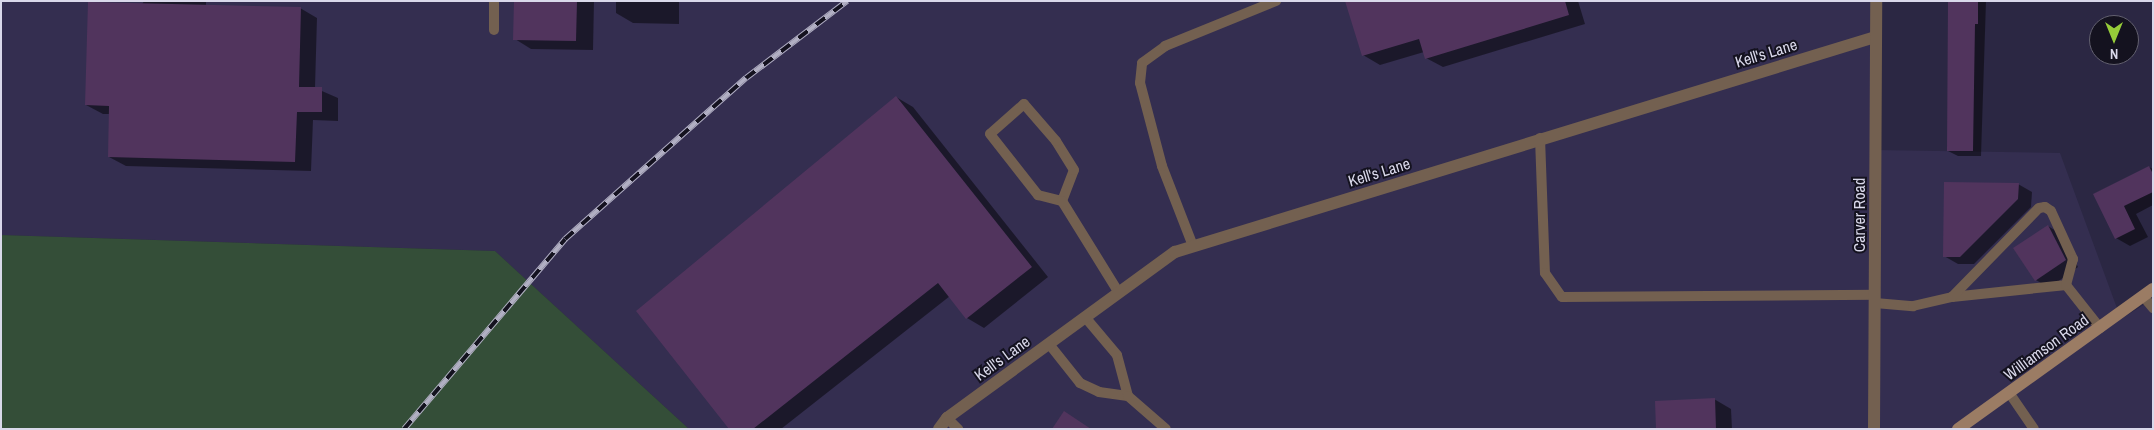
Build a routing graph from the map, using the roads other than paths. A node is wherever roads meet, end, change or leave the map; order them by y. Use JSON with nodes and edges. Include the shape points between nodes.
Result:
{"nodes":[{"id":1,"x":494,"y":1,"type":"edge"},
{"id":2,"x":1276,"y":1,"type":"edge"},
{"id":3,"x":1876,"y":1,"type":"edge"},
{"id":4,"x":494,"y":30,"type":"dead end"},
{"id":5,"x":1875,"y":37,"type":"junction"},
{"id":6,"x":1540,"y":138,"type":"junction"},
{"id":7,"x":1062,"y":201,"type":"junction"},
{"id":8,"x":1193,"y":246,"type":"junction"},
{"id":9,"x":2066,"y":285,"type":"junction"},
{"id":10,"x":2148,"y":292,"type":"edge"},
{"id":11,"x":1119,"y":293,"type":"junction"},
{"id":12,"x":1952,"y":297,"type":"junction"},
{"id":13,"x":1875,"y":299,"type":"junction"},
{"id":14,"x":2153,"y":308,"type":"edge"},
{"id":15,"x":1085,"y":317,"type":"junction"},
{"id":16,"x":2100,"y":328,"type":"junction"},
{"id":17,"x":1049,"y":344,"type":"junction"},
{"id":18,"x":2010,"y":394,"type":"junction"},
{"id":19,"x":1128,"y":396,"type":"junction"},
{"id":20,"x":947,"y":418,"type":"junction"},
{"id":21,"x":939,"y":429,"type":"edge"},
{"id":22,"x":958,"y":429,"type":"edge"},
{"id":23,"x":1166,"y":429,"type":"edge"},
{"id":24,"x":1874,"y":429,"type":"edge"},
{"id":25,"x":1958,"y":429,"type":"edge"},
{"id":26,"x":2034,"y":429,"type":"edge"}],
"edges":[{"from":1,"to":4,"type":"lane"},
{"from":2,"to":8,"type":"lane","via":[[1165,46],[1142,63],[1140,83],[1159,157]]},
{"from":3,"to":5,"type":"street","name":"Carver Road"},
{"from":5,"to":6,"type":"street","name":"Kell's Lane"},
{"from":5,"to":13,"type":"street","name":"Carver Road"},
{"from":6,"to":8,"type":"street","name":"Kell's Lane"},
{"from":6,"to":13,"type":"lane","via":[[1545,273],[1562,297]]},
{"from":7,"to":7,"type":"lane","via":[[1038,195],[990,134],[1024,104],[1056,141],[1074,170]]},
{"from":7,"to":11,"type":"lane"},
{"from":8,"to":11,"type":"street","name":"Kell's Lane","via":[[1175,252]]},
{"from":9,"to":12,"type":"lane"},
{"from":9,"to":12,"type":"lane","via":[[2073,259],[2051,211],[2045,207],[2039,208]]},
{"from":9,"to":16,"type":"lane"},
{"from":10,"to":14,"type":"lane"},
{"from":10,"to":16,"type":"main road","name":"Williamson Road"},
{"from":11,"to":15,"type":"street","name":"Kell's Lane"},
{"from":12,"to":13,"type":"lane","via":[[1913,306]]},
{"from":13,"to":24,"type":"street","name":"Carver Road"},
{"from":15,"to":17,"type":"street","name":"Kell's Lane"},
{"from":15,"to":19,"type":"lane","via":[[1117,355]]},
{"from":16,"to":18,"type":"main road","name":"Williamson Road"},
{"from":17,"to":19,"type":"lane","via":[[1080,383],[1099,392]]},
{"from":17,"to":20,"type":"street","name":"Kell's Lane"},
{"from":18,"to":25,"type":"main road","name":"Williamson Road"},
{"from":18,"to":26,"type":"lane"},
{"from":19,"to":23,"type":"lane"},
{"from":20,"to":21,"type":"street","name":"Kell's Lane"},
{"from":20,"to":22,"type":"lane"}]}
